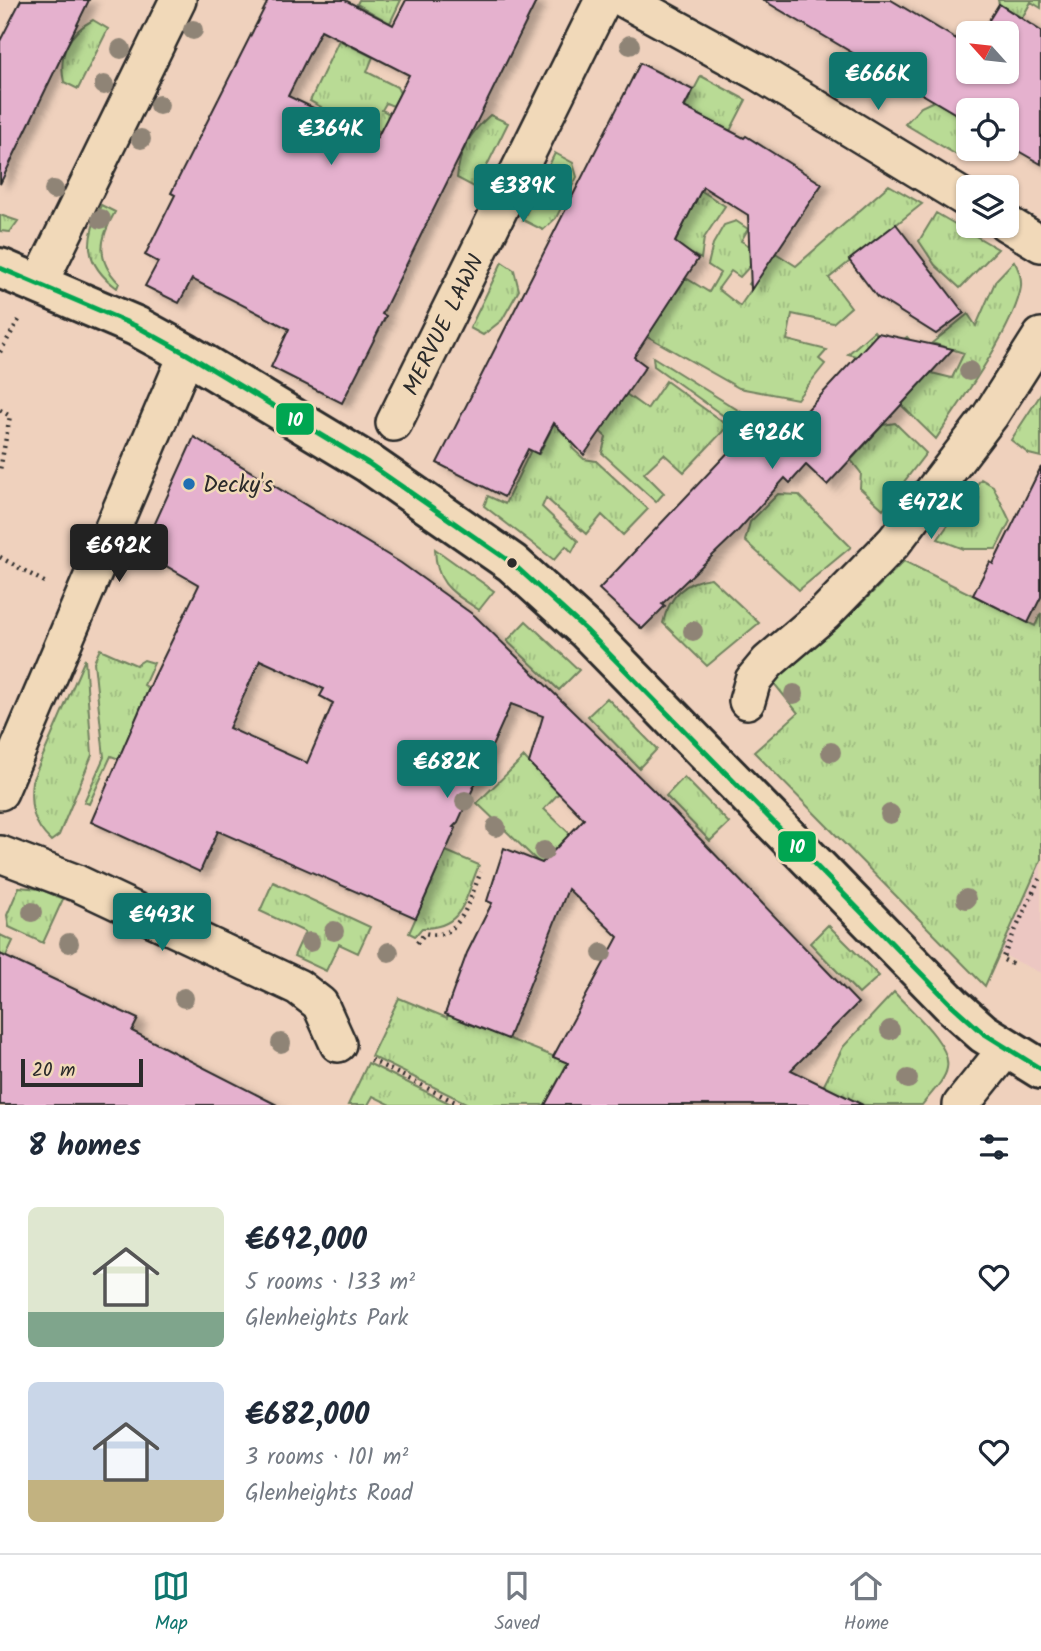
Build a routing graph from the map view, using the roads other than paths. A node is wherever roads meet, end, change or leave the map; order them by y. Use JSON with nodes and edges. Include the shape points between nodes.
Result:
{"nodes":[{"id":1,"x":178,"y":0,"type":"edge"},
{"id":2,"x":603,"y":0,"type":"edge"},
{"id":3,"x":625,"y":0,"type":"edge"},
{"id":4,"x":956,"y":193,"type":"edge"},
{"id":5,"x":1019,"y":231,"type":"edge"},
{"id":6,"x":1041,"y":244,"type":"edge"},
{"id":7,"x":0,"y":268,"type":"edge"},
{"id":8,"x":39,"y":284,"type":"junction"},
{"id":9,"x":1041,"y":336,"type":"edge"},
{"id":10,"x":187,"y":354,"type":"junction"},
{"id":11,"x":394,"y":422,"type":"dead end"},
{"id":12,"x":747,"y":701,"type":"dead end"},
{"id":13,"x":0,"y":792,"type":"edge"},
{"id":14,"x":0,"y":854,"type":"edge"},
{"id":15,"x":1006,"y":1049,"type":"junction"},
{"id":16,"x":352,"y":1051,"type":"road end"},
{"id":17,"x":1041,"y":1069,"type":"edge"},
{"id":18,"x":961,"y":1105,"type":"edge"}],
"edges":[{"from":1,"to":8,"type":"street"},
{"from":2,"to":11,"type":"street","name":"MERVUE LAWN"},
{"from":3,"to":4,"type":"street","via":[[759,73]]},
{"from":5,"to":6,"type":"street"},
{"from":7,"to":8,"type":"street"},
{"from":8,"to":10,"type":"street","via":[[136,326]]},
{"from":9,"to":12,"type":"street","via":[[990,416],[894,542],[824,614],[768,662],[753,680]]},
{"from":10,"to":13,"type":"street"},
{"from":10,"to":15,"type":"street","via":[[368,463],[512,563],[595,639],[953,1006]]},
{"from":14,"to":16,"type":"street","via":[[77,883],[298,987],[320,1004]]},
{"from":15,"to":17,"type":"street"},
{"from":15,"to":18,"type":"street"}]}
